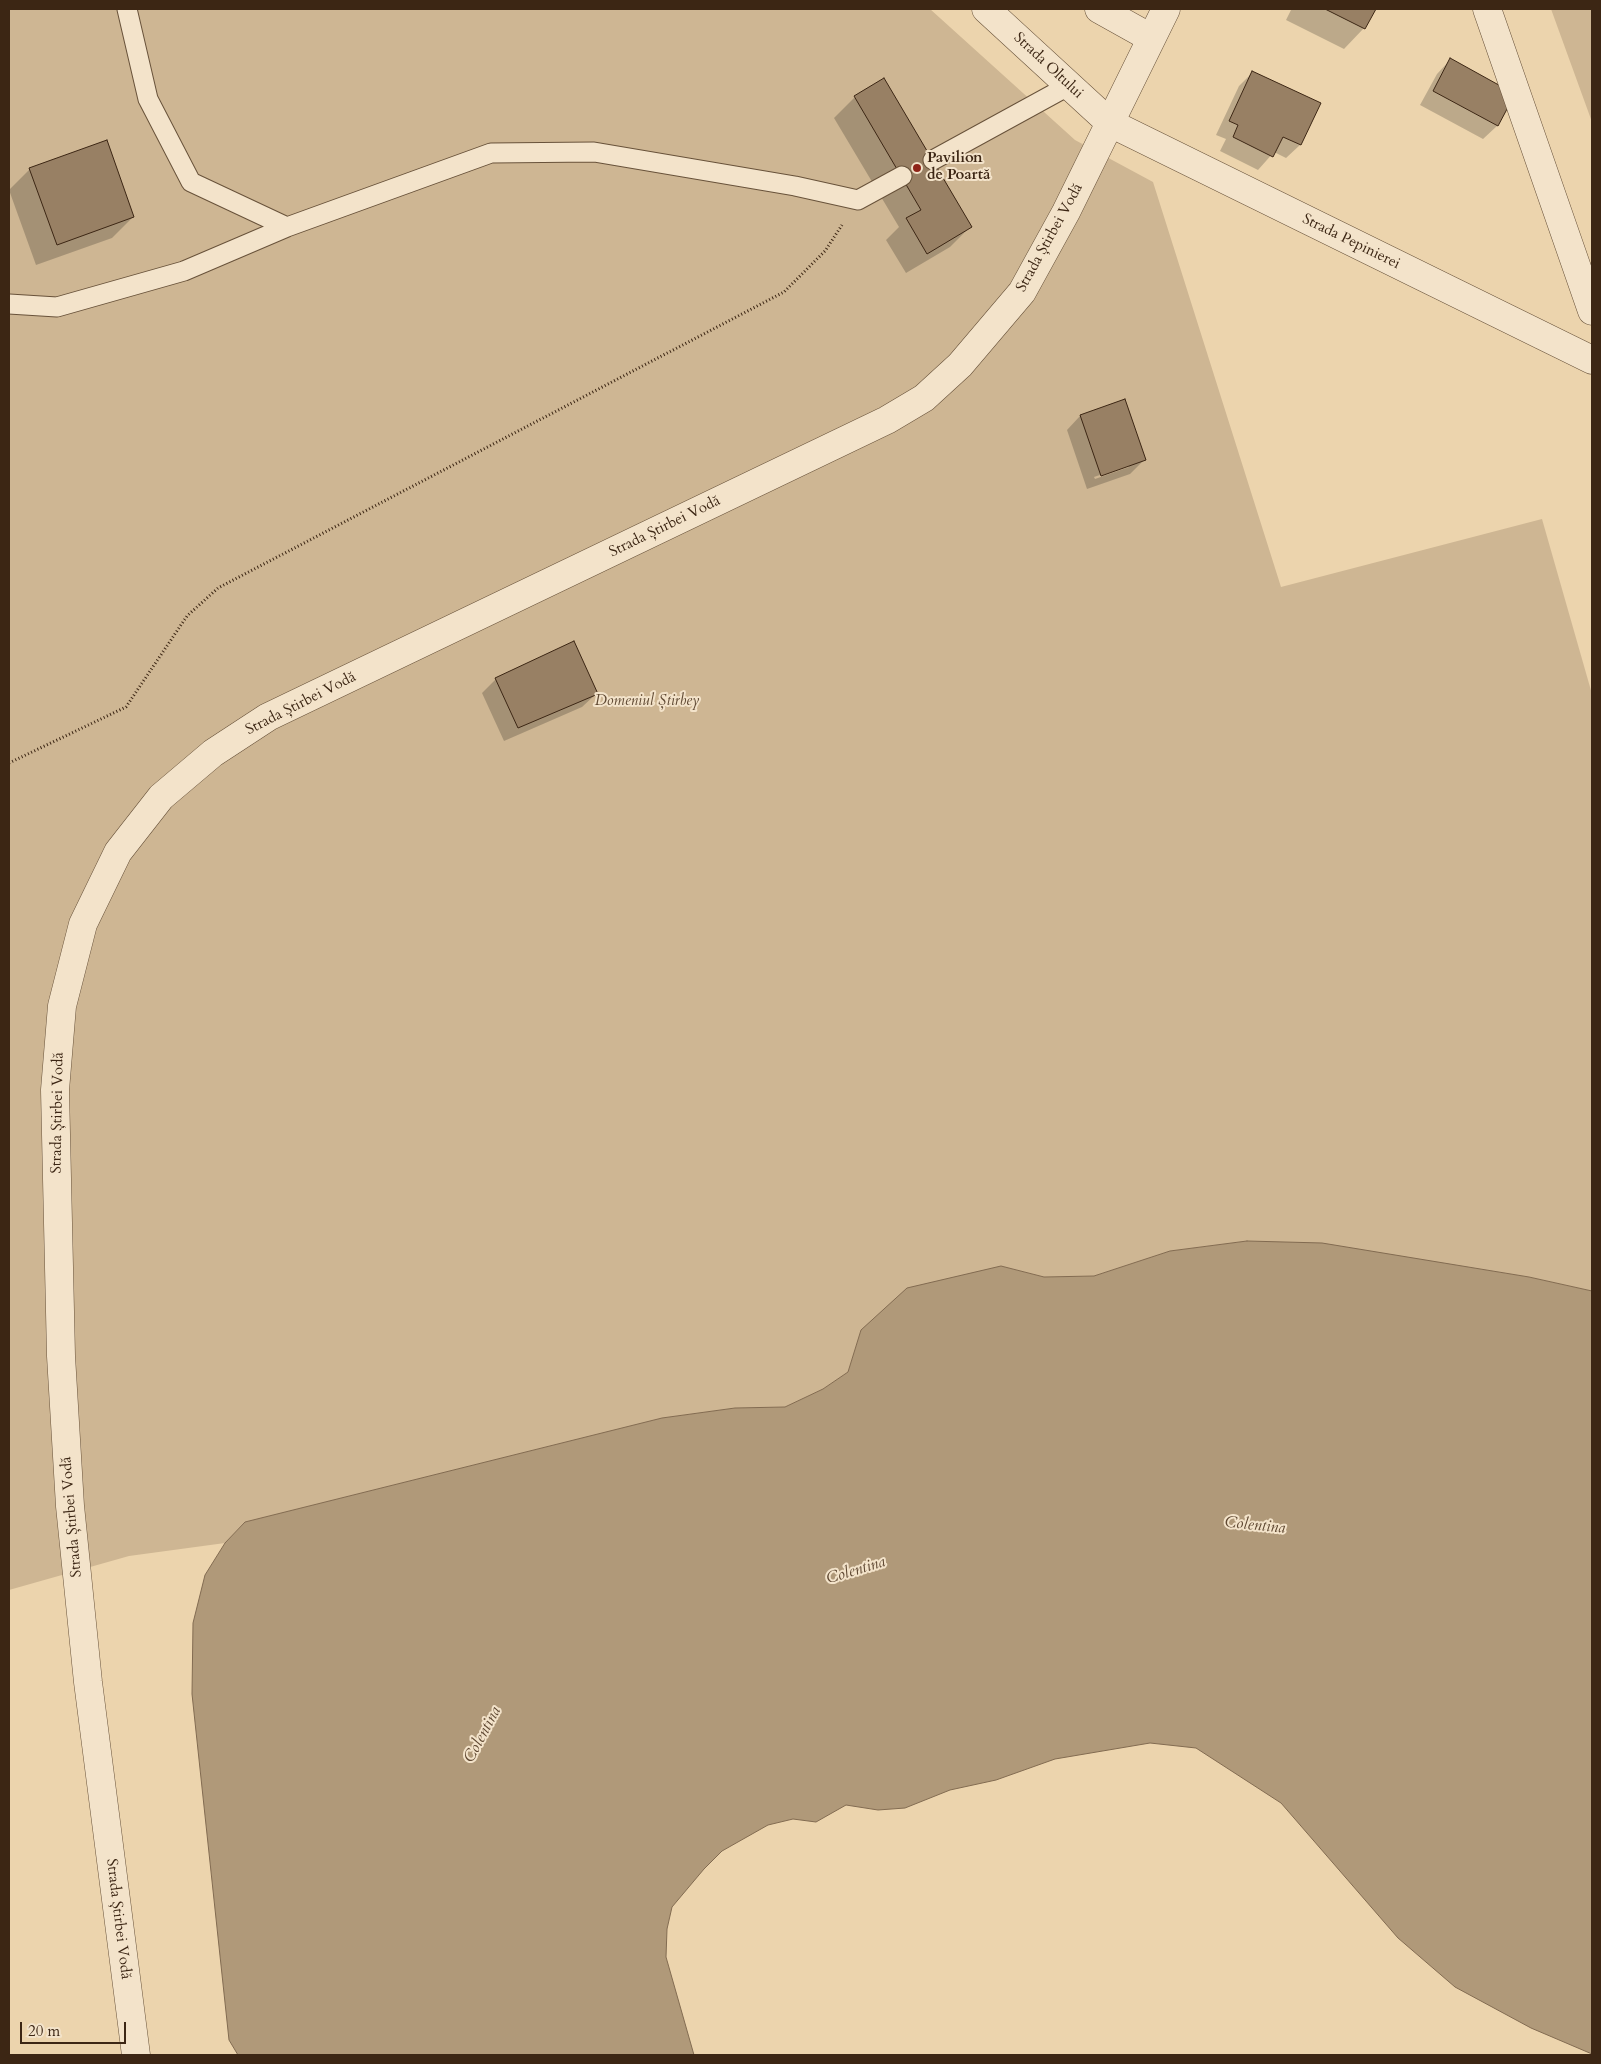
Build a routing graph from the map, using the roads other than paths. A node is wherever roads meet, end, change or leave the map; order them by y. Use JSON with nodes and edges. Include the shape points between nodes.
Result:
{"nodes":[{"id":1,"x":127,"y":9,"type":"edge"},
{"id":2,"x":986,"y":9,"type":"edge"},
{"id":3,"x":1099,"y":9,"type":"edge"},
{"id":4,"x":1166,"y":9,"type":"edge"},
{"id":5,"x":1487,"y":9,"type":"edge"},
{"id":6,"x":1152,"y":38,"type":"junction"},
{"id":7,"x":1070,"y":86,"type":"junction"},
{"id":8,"x":1110,"y":124,"type":"junction"},
{"id":9,"x":933,"y":160,"type":"dead end"},
{"id":10,"x":902,"y":176,"type":"dead end"},
{"id":11,"x":287,"y":226,"type":"junction"},
{"id":12,"x":9,"y":304,"type":"edge"},
{"id":13,"x":1592,"y":311,"type":"edge"},
{"id":14,"x":1592,"y":360,"type":"edge"},
{"id":15,"x":136,"y":2055,"type":"edge"}],
"edges":[{"from":1,"to":11,"type":"lane","via":[[148,99],[192,182]]},
{"from":2,"to":7,"type":"street","name":"Strada Oltului"},
{"from":3,"to":6,"type":"street"},
{"from":4,"to":6,"type":"street","name":"Strada Știrbei Vodă"},
{"from":5,"to":13,"type":"street"},
{"from":6,"to":8,"type":"street","name":"Strada Știrbei Vodă"},
{"from":7,"to":8,"type":"street","name":"Strada Oltului"},
{"from":7,"to":9,"type":"lane"},
{"from":8,"to":14,"type":"street","name":"Strada Pepinierei"},
{"from":8,"to":15,"type":"street","name":"Strada Știrbei Vodă","via":[[1022,292],[960,365],[924,398],[887,420],[268,717],[213,753],[161,797],[118,852],[84,924],[62,1006],[55,1100],[61,1356],[70,1506],[88,1682]]},
{"from":10,"to":11,"type":"lane","via":[[858,200],[795,186],[594,152],[491,153]]},
{"from":11,"to":12,"type":"lane","via":[[184,271],[75,302],[56,307]]}]}
